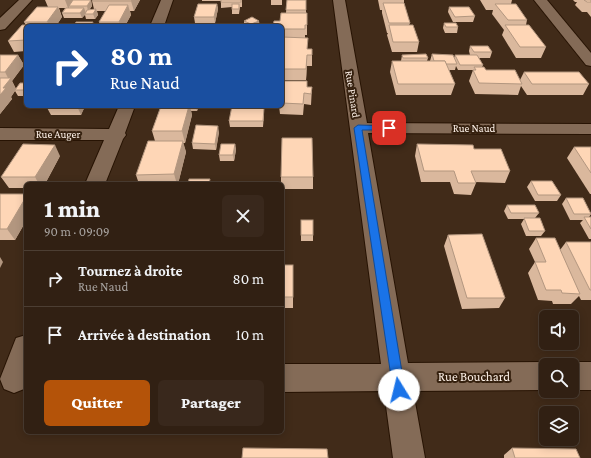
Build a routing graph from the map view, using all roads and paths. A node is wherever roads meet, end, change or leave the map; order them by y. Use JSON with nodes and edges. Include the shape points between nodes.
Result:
{"nodes":[{"id":1,"x":26,"y":0,"type":"edge"},
{"id":2,"x":167,"y":0,"type":"edge"},
{"id":3,"x":339,"y":0,"type":"edge"},
{"id":4,"x":540,"y":0,"type":"edge"},
{"id":5,"x":158,"y":24,"type":"edge"},
{"id":6,"x":0,"y":26,"type":"edge"},
{"id":7,"x":591,"y":62,"type":"edge"},
{"id":8,"x":126,"y":108,"type":"edge"},
{"id":9,"x":358,"y":128,"type":"junction"},
{"id":10,"x":591,"y":129,"type":"edge"},
{"id":11,"x":0,"y":134,"type":"edge"},
{"id":12,"x":116,"y":135,"type":"junction"},
{"id":13,"x":96,"y":182,"type":"edge"},
{"id":14,"x":24,"y":352,"type":"edge"},
{"id":15,"x":539,"y":376,"type":"edge"},
{"id":16,"x":579,"y":376,"type":"edge"},
{"id":17,"x":591,"y":376,"type":"edge"},
{"id":18,"x":397,"y":377,"type":"junction"},
{"id":19,"x":284,"y":378,"type":"edge"},
{"id":20,"x":13,"y":379,"type":"edge"},
{"id":21,"x":409,"y":458,"type":"edge"}],
"edges":[{"from":1,"to":6,"type":"street"},
{"from":2,"to":5,"type":"street"},
{"from":3,"to":9,"type":"street","name":"Rue Pinard"},
{"from":4,"to":7,"type":"street"},
{"from":8,"to":12,"type":"street"},
{"from":9,"to":10,"type":"street","name":"Rue Naud"},
{"from":9,"to":18,"type":"street","name":"Rue Pinard"},
{"from":11,"to":12,"type":"street","name":"Rue Auger"},
{"from":12,"to":13,"type":"street"},
{"from":14,"to":20,"type":"street"},
{"from":15,"to":18,"type":"street","name":"Rue Bouchard"},
{"from":16,"to":17,"type":"street"},
{"from":18,"to":19,"type":"street","name":"Rue Bouchard"},
{"from":18,"to":21,"type":"street","name":"Rue Pinard"}]}
